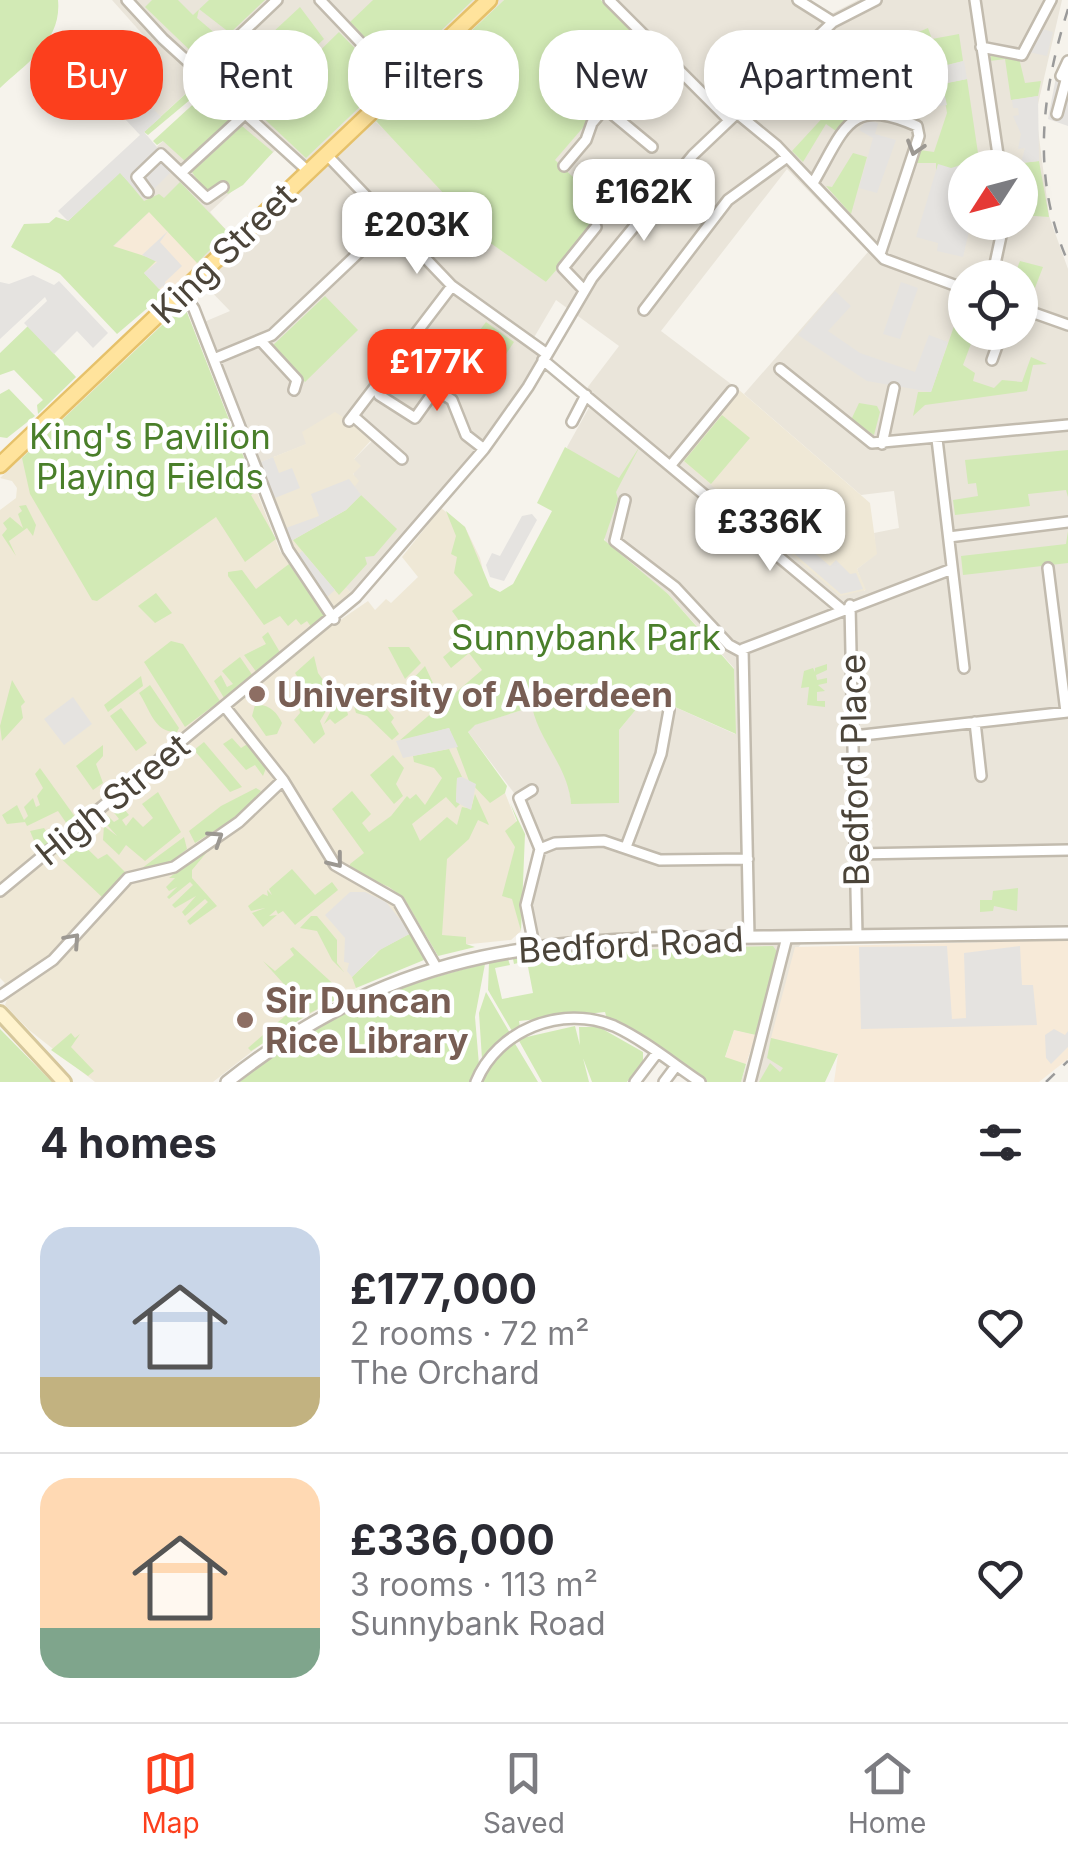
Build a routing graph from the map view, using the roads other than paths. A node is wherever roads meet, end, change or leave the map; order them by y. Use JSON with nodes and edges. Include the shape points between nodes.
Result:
{"nodes":[{"id":1,"x":127,"y":0,"type":"edge"},
{"id":2,"x":277,"y":0,"type":"edge"},
{"id":3,"x":320,"y":0,"type":"edge"},
{"id":4,"x":489,"y":0,"type":"edge"},
{"id":5,"x":609,"y":0,"type":"edge"},
{"id":6,"x":798,"y":0,"type":"edge"},
{"id":7,"x":876,"y":0,"type":"edge"},
{"id":8,"x":975,"y":0,"type":"edge"},
{"id":9,"x":1052,"y":0,"type":"edge"},
{"id":10,"x":833,"y":22,"type":"junction"},
{"id":11,"x":245,"y":30,"type":"edge"},
{"id":12,"x":349,"y":30,"type":"edge"},
{"id":13,"x":457,"y":30,"type":"edge"},
{"id":14,"x":638,"y":30,"type":"edge"},
{"id":15,"x":825,"y":30,"type":"edge"},
{"id":16,"x":982,"y":47,"type":"junction"},
{"id":17,"x":183,"y":56,"type":"edge"},
{"id":18,"x":1067,"y":65,"type":"edge"},
{"id":19,"x":684,"y":73,"type":"edge"},
{"id":20,"x":704,"y":91,"type":"edge"},
{"id":21,"x":1057,"y":114,"type":"dead end"},
{"id":22,"x":238,"y":120,"type":"edge"},
{"id":23,"x":252,"y":120,"type":"edge"},
{"id":24,"x":362,"y":120,"type":"edge"},
{"id":25,"x":597,"y":120,"type":"edge"},
{"id":26,"x":620,"y":120,"type":"edge"},
{"id":27,"x":730,"y":120,"type":"edge"},
{"id":28,"x":737,"y":120,"type":"edge"},
{"id":29,"x":652,"y":146,"type":"dead end"},
{"id":30,"x":997,"y":150,"type":"edge"},
{"id":31,"x":326,"y":154,"type":"junction"},
{"id":32,"x":788,"y":157,"type":"junction"},
{"id":33,"x":564,"y":166,"type":"dead end"},
{"id":34,"x":308,"y":171,"type":"junction"},
{"id":35,"x":182,"y":172,"type":"junction"},
{"id":36,"x":812,"y":183,"type":"junction"},
{"id":37,"x":222,"y":187,"type":"dead end"},
{"id":38,"x":148,"y":192,"type":"dead end"},
{"id":39,"x":391,"y":222,"type":"junction"},
{"id":40,"x":596,"y":228,"type":"dead end"},
{"id":41,"x":880,"y":254,"type":"junction"},
{"id":42,"x":948,"y":281,"type":"edge"},
{"id":43,"x":452,"y":286,"type":"junction"},
{"id":44,"x":584,"y":290,"type":"junction"},
{"id":45,"x":182,"y":291,"type":"junction"},
{"id":46,"x":644,"y":310,"type":"dead end"},
{"id":47,"x":1038,"y":314,"type":"edge"},
{"id":48,"x":1068,"y":325,"type":"edge"},
{"id":49,"x":260,"y":342,"type":"junction"},
{"id":50,"x":996,"y":350,"type":"edge"},
{"id":51,"x":545,"y":357,"type":"junction"},
{"id":52,"x":214,"y":359,"type":"junction"},
{"id":53,"x":992,"y":360,"type":"dead end"},
{"id":54,"x":394,"y":362,"type":"junction"},
{"id":55,"x":780,"y":369,"type":"dead end"},
{"id":56,"x":894,"y":388,"type":"dead end"},
{"id":57,"x":294,"y":390,"type":"dead end"},
{"id":58,"x":435,"y":390,"type":"junction"},
{"id":59,"x":732,"y":391,"type":"dead end"},
{"id":60,"x":379,"y":395,"type":"dead end"},
{"id":61,"x":586,"y":395,"type":"junction"},
{"id":62,"x":572,"y":422,"type":"dead end"},
{"id":63,"x":1068,"y":425,"type":"edge"},
{"id":64,"x":938,"y":439,"type":"junction"},
{"id":65,"x":882,"y":444,"type":"junction"},
{"id":66,"x":484,"y":448,"type":"junction"},
{"id":67,"x":2,"y":459,"type":"edge"},
{"id":68,"x":402,"y":459,"type":"dead end"},
{"id":69,"x":671,"y":465,"type":"junction"},
{"id":70,"x":624,"y":500,"type":"dead end"},
{"id":71,"x":1068,"y":522,"type":"edge"},
{"id":72,"x":949,"y":537,"type":"junction"},
{"id":73,"x":1048,"y":568,"type":"dead end"},
{"id":74,"x":952,"y":569,"type":"junction"},
{"id":75,"x":845,"y":606,"type":"junction"},
{"id":76,"x":334,"y":619,"type":"junction"},
{"id":77,"x":742,"y":652,"type":"junction"},
{"id":78,"x":964,"y":668,"type":"dead end"},
{"id":79,"x":225,"y":707,"type":"junction"},
{"id":80,"x":669,"y":710,"type":"dead end"},
{"id":81,"x":1067,"y":712,"type":"edge"},
{"id":82,"x":975,"y":722,"type":"junction"},
{"id":83,"x":854,"y":736,"type":"junction"},
{"id":84,"x":982,"y":776,"type":"dead end"},
{"id":85,"x":283,"y":780,"type":"junction"},
{"id":86,"x":532,"y":790,"type":"dead end"},
{"id":87,"x":626,"y":847,"type":"junction"},
{"id":88,"x":540,"y":849,"type":"junction"},
{"id":89,"x":1068,"y":850,"type":"edge"},
{"id":90,"x":856,"y":854,"type":"junction"},
{"id":91,"x":748,"y":859,"type":"junction"},
{"id":92,"x":0,"y":891,"type":"edge"},
{"id":93,"x":1068,"y":932,"type":"edge"},
{"id":94,"x":857,"y":936,"type":"junction"},
{"id":95,"x":749,"y":937,"type":"junction"},
{"id":96,"x":787,"y":937,"type":"junction"},
{"id":97,"x":534,"y":946,"type":"junction"},
{"id":98,"x":436,"y":967,"type":"junction"},
{"id":99,"x":0,"y":996,"type":"edge"},
{"id":100,"x":0,"y":1013,"type":"edge"},
{"id":101,"x":657,"y":1053,"type":"junction"},
{"id":102,"x":42,"y":1055,"type":"junction"},
{"id":103,"x":676,"y":1066,"type":"junction"},
{"id":104,"x":64,"y":1082,"type":"edge"},
{"id":105,"x":76,"y":1082,"type":"edge"},
{"id":106,"x":227,"y":1082,"type":"edge"},
{"id":107,"x":476,"y":1082,"type":"edge"},
{"id":108,"x":635,"y":1082,"type":"edge"},
{"id":109,"x":664,"y":1082,"type":"edge"},
{"id":110,"x":700,"y":1082,"type":"edge"},
{"id":111,"x":750,"y":1082,"type":"edge"}],
"edges":[{"from":1,"to":17,"type":"street"},
{"from":2,"to":11,"type":"street"},
{"from":3,"to":12,"type":"street"},
{"from":4,"to":13,"type":"main road","name":"King Street"},
{"from":5,"to":14,"type":"street"},
{"from":6,"to":10,"type":"street"},
{"from":7,"to":10,"type":"street","name":"High Street"},
{"from":8,"to":16,"type":"street"},
{"from":9,"to":16,"type":"street","via":[[1022,54]]},
{"from":10,"to":15,"type":"street","name":"High Street"},
{"from":16,"to":30,"type":"street"},
{"from":18,"to":21,"type":"street"},
{"from":19,"to":20,"type":"street"},
{"from":22,"to":35,"type":"street"},
{"from":23,"to":34,"type":"street"},
{"from":24,"to":31,"type":"main road","name":"King Street"},
{"from":25,"to":33,"type":"street"},
{"from":26,"to":29,"type":"street"},
{"from":27,"to":44,"type":"street","name":"High Street","via":[[693,155]]},
{"from":28,"to":32,"type":"street"},
{"from":31,"to":34,"type":"main road","name":"King Street"},
{"from":31,"to":39,"type":"street"},
{"from":32,"to":36,"type":"street"},
{"from":32,"to":46,"type":"street","via":[[728,200]]},
{"from":34,"to":45,"type":"main road","name":"King Street"},
{"from":35,"to":37,"type":"street","via":[[208,198]]},
{"from":35,"to":38,"type":"street","via":[[158,155],[137,177]]},
{"from":36,"to":41,"type":"street"},
{"from":36,"to":41,"type":"street","one_way":true,"via":[[862,113],[917,126]]},
{"from":39,"to":43,"type":"street"},
{"from":39,"to":49,"type":"street"},
{"from":40,"to":44,"type":"street","via":[[563,268]]},
{"from":41,"to":42,"type":"street"},
{"from":43,"to":51,"type":"street"},
{"from":43,"to":54,"type":"street"},
{"from":44,"to":51,"type":"street","name":"High Street"},
{"from":45,"to":52,"type":"street"},
{"from":45,"to":67,"type":"main road","name":"King Street"},
{"from":47,"to":48,"type":"street"},
{"from":49,"to":52,"type":"street"},
{"from":49,"to":57,"type":"street","via":[[298,380]]},
{"from":50,"to":53,"type":"street"},
{"from":51,"to":61,"type":"street"},
{"from":51,"to":66,"type":"street","name":"High Street"},
{"from":52,"to":76,"type":"street","via":[[288,550]]},
{"from":54,"to":58,"type":"street"},
{"from":54,"to":68,"type":"street","via":[[351,418]]},
{"from":55,"to":65,"type":"street","via":[[859,436]]},
{"from":56,"to":65,"type":"street"},
{"from":58,"to":60,"type":"street","via":[[415,418]]},
{"from":58,"to":66,"type":"street","via":[[454,402],[466,435]]},
{"from":59,"to":69,"type":"street"},
{"from":61,"to":62,"type":"street"},
{"from":61,"to":69,"type":"street"},
{"from":63,"to":64,"type":"street"},
{"from":64,"to":65,"type":"street"},
{"from":64,"to":72,"type":"street"},
{"from":66,"to":76,"type":"street","name":"High Street"},
{"from":69,"to":75,"type":"street"},
{"from":70,"to":77,"type":"street","via":[[617,543]]},
{"from":71,"to":72,"type":"street"},
{"from":72,"to":74,"type":"street"},
{"from":73,"to":81,"type":"street"},
{"from":74,"to":75,"type":"street"},
{"from":74,"to":78,"type":"street"},
{"from":75,"to":77,"type":"street"},
{"from":75,"to":83,"type":"street","name":"Bedford Place"},
{"from":76,"to":79,"type":"street","name":"High Street"},
{"from":77,"to":91,"type":"street"},
{"from":79,"to":85,"type":"street"},
{"from":79,"to":92,"type":"street","name":"High Street"},
{"from":80,"to":87,"type":"street","via":[[673,725]]},
{"from":81,"to":82,"type":"street"},
{"from":82,"to":83,"type":"street"},
{"from":82,"to":84,"type":"street"},
{"from":83,"to":90,"type":"street","name":"Bedford Place"},
{"from":85,"to":98,"type":"street","one_way":true,"via":[[338,869],[398,900]]},
{"from":99,"to":85,"type":"street","one_way":true,"via":[[54,960],[128,878],[174,867],[239,822]]},
{"from":86,"to":88,"type":"street","via":[[519,798]]},
{"from":87,"to":88,"type":"street","via":[[556,842]]},
{"from":87,"to":91,"type":"street","via":[[660,860]]},
{"from":88,"to":97,"type":"street","via":[[526,905]]},
{"from":89,"to":90,"type":"street"},
{"from":90,"to":94,"type":"street","name":"Bedford Place"},
{"from":91,"to":95,"type":"street"},
{"from":93,"to":94,"type":"street","name":"Bedford Road"},
{"from":94,"to":96,"type":"street","name":"Bedford Road"},
{"from":95,"to":96,"type":"street","name":"Bedford Road"},
{"from":95,"to":97,"type":"street","name":"Bedford Road"},
{"from":96,"to":111,"type":"street"},
{"from":97,"to":98,"type":"street","name":"Bedford Road"},
{"from":98,"to":106,"type":"street","name":"Bedford Road","via":[[314,1020]]},
{"from":100,"to":102,"type":"main road"},
{"from":101,"to":103,"type":"street"},
{"from":101,"to":107,"type":"street","via":[[610,1025],[559,1020],[504,1042]]},
{"from":101,"to":108,"type":"street"},
{"from":102,"to":104,"type":"main road"},
{"from":102,"to":105,"type":"main road"},
{"from":103,"to":109,"type":"street"},
{"from":103,"to":110,"type":"street"}]}
